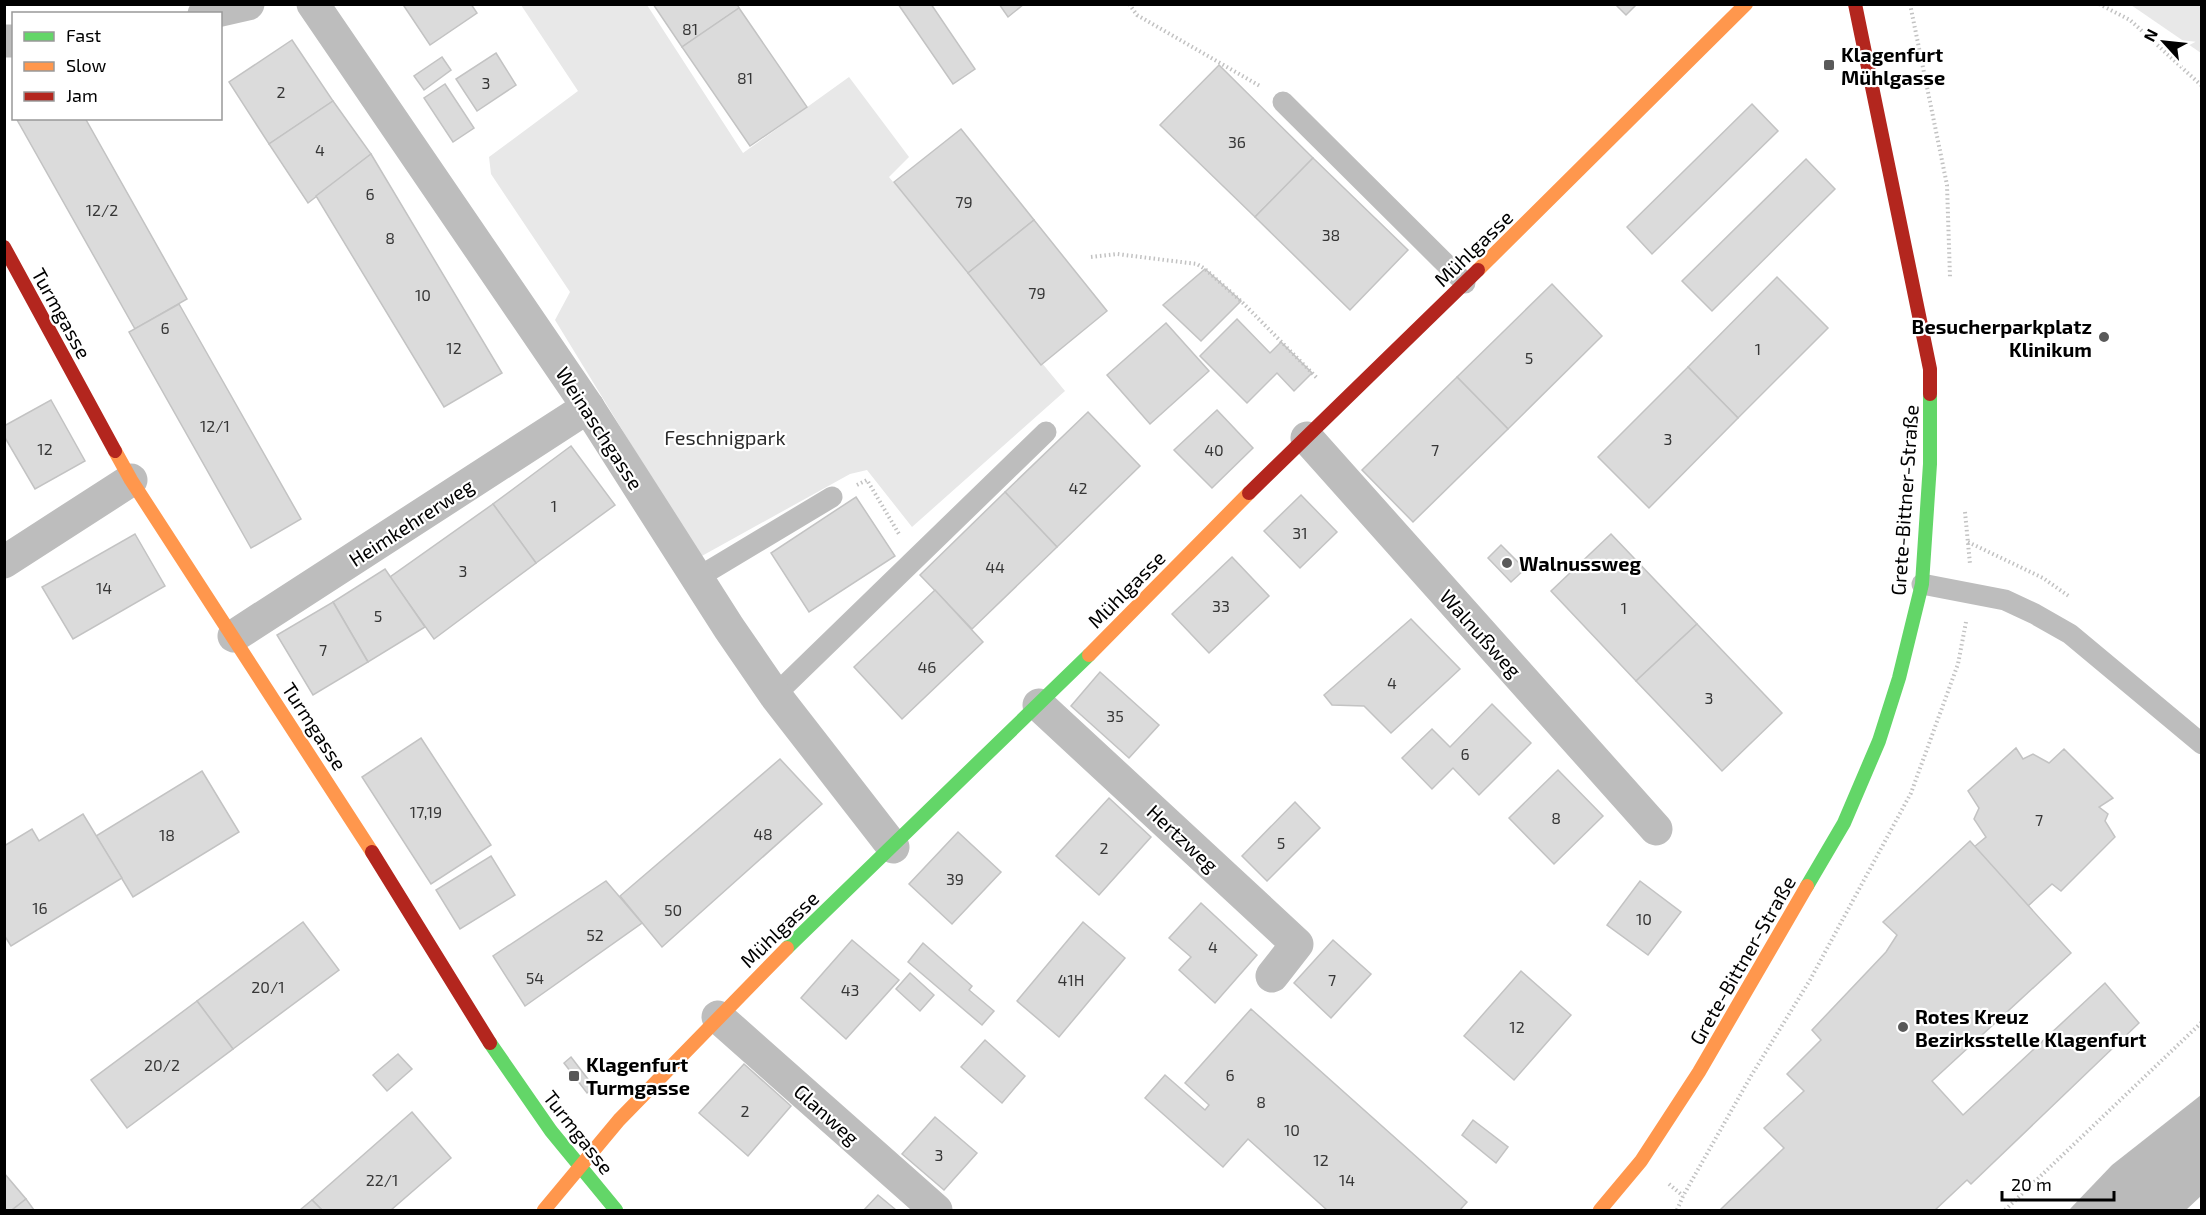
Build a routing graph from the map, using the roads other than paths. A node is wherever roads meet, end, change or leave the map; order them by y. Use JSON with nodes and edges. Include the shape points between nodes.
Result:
{"nodes":[{"id":1,"x":248,"y":4,"type":"edge"},
{"id":2,"x":313,"y":4,"type":"edge"},
{"id":3,"x":1746,"y":4,"type":"edge"},
{"id":4,"x":1855,"y":4,"type":"edge"},
{"id":5,"x":213,"y":12,"type":"edge"},
{"id":6,"x":1282,"y":102,"type":"road end"},
{"id":7,"x":4,"y":247,"type":"edge"},
{"id":8,"x":1465,"y":283,"type":"junction"},
{"id":9,"x":588,"y":407,"type":"junction"},
{"id":10,"x":1046,"y":432,"type":"dead end"},
{"id":11,"x":1307,"y":438,"type":"junction"},
{"id":12,"x":131,"y":480,"type":"junction"},
{"id":13,"x":832,"y":497,"type":"road end"},
{"id":14,"x":4,"y":562,"type":"edge"},
{"id":15,"x":697,"y":578,"type":"junction"},
{"id":16,"x":1922,"y":584,"type":"junction"},
{"id":17,"x":234,"y":636,"type":"junction"},
{"id":18,"x":775,"y":695,"type":"junction"},
{"id":19,"x":1039,"y":705,"type":"junction"},
{"id":20,"x":2202,"y":744,"type":"edge"},
{"id":21,"x":1656,"y":829,"type":"dead end"},
{"id":22,"x":893,"y":847,"type":"junction"},
{"id":23,"x":1272,"y":976,"type":"dead end"},
{"id":24,"x":718,"y":1017,"type":"junction"},
{"id":25,"x":581,"y":1168,"type":"junction"},
{"id":26,"x":544,"y":1210,"type":"edge"},
{"id":27,"x":616,"y":1210,"type":"edge"},
{"id":28,"x":936,"y":1210,"type":"edge"},
{"id":29,"x":1600,"y":1210,"type":"edge"}],
"edges":[{"from":1,"to":5,"type":"street"},
{"from":2,"to":9,"type":"street","name":"Weinaschgasse"},
{"from":3,"to":8,"type":"street","name":"Mühlgasse"},
{"from":4,"to":16,"type":"street","name":"Grete-Bittner-Straße","via":[[1930,369],[1930,464]]},
{"from":6,"to":8,"type":"lane"},
{"from":7,"to":12,"type":"street","name":"Turmgasse"},
{"from":8,"to":11,"type":"street","name":"Mühlgasse"},
{"from":9,"to":15,"type":"street","name":"Weinaschgasse"},
{"from":9,"to":17,"type":"street","name":"Heimkehrerweg"},
{"from":10,"to":18,"type":"lane"},
{"from":11,"to":19,"type":"street","name":"Mühlgasse"},
{"from":11,"to":21,"type":"street","name":"Walnußweg"},
{"from":12,"to":14,"type":"street"},
{"from":12,"to":17,"type":"street","name":"Turmgasse"},
{"from":13,"to":15,"type":"lane"},
{"from":15,"to":18,"type":"street","name":"Weinaschgasse"},
{"from":16,"to":20,"type":"lane","via":[[2005,600],[2044,619],[2070,634]]},
{"from":16,"to":29,"type":"street","name":"Grete-Bittner-Straße","via":[[1879,741],[1844,823],[1700,1072],[1641,1161]]},
{"from":17,"to":25,"type":"street","name":"Turmgasse","via":[[503,1063]]},
{"from":18,"to":22,"type":"street","name":"Weinaschgasse"},
{"from":19,"to":22,"type":"street","name":"Mühlgasse"},
{"from":19,"to":23,"type":"street","name":"Hertzweg","via":[[1297,944]]},
{"from":22,"to":24,"type":"street","name":"Mühlgasse"},
{"from":24,"to":25,"type":"street","name":"Mühlgasse","via":[[619,1120]]},
{"from":24,"to":28,"type":"street","name":"Glanweg"},
{"from":25,"to":26,"type":"street","name":"Mühlgasse"},
{"from":25,"to":27,"type":"street","name":"Turmgasse"}]}
